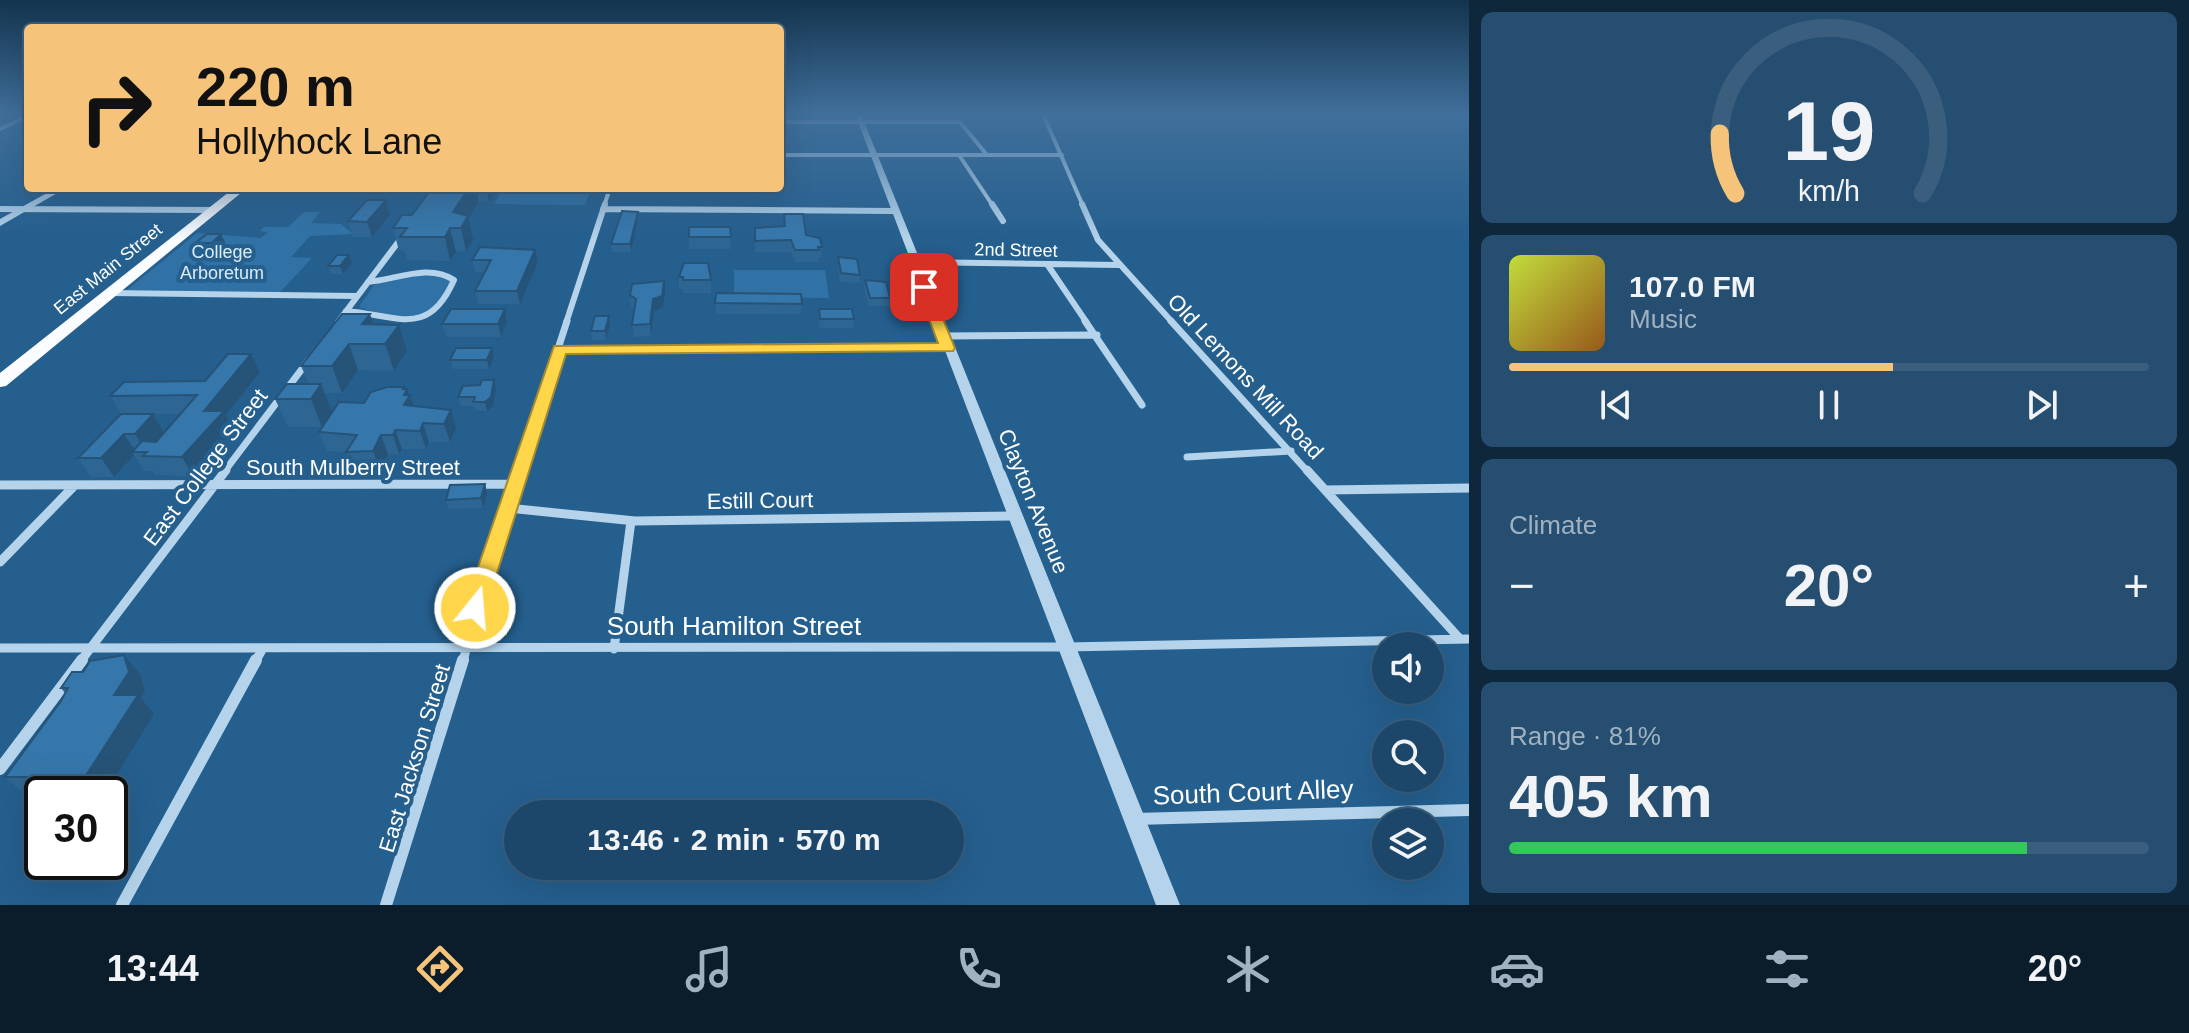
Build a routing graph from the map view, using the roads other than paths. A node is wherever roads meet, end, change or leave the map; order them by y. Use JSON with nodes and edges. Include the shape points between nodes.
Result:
{"nodes":[{"id":1,"x":872,"y":156,"type":"edge"},
{"id":2,"x":960,"y":156,"type":"edge"},
{"id":3,"x":1062,"y":156,"type":"edge"},
{"id":4,"x":55,"y":192,"type":"edge"},
{"id":5,"x":236,"y":192,"type":"edge"},
{"id":6,"x":609,"y":192,"type":"edge"},
{"id":7,"x":0,"y":209,"type":"edge"},
{"id":8,"x":26,"y":209,"type":"junction"},
{"id":9,"x":603,"y":209,"type":"junction"},
{"id":10,"x":213,"y":210,"type":"junction"},
{"id":11,"x":894,"y":211,"type":"junction"},
{"id":12,"x":1003,"y":221,"type":"dead end"},
{"id":13,"x":0,"y":223,"type":"edge"},
{"id":14,"x":407,"y":229,"type":"edge"},
{"id":15,"x":914,"y":262,"type":"junction"},
{"id":16,"x":1047,"y":264,"type":"junction"},
{"id":17,"x":1118,"y":265,"type":"junction"},
{"id":18,"x":368,"y":282,"type":"junction"},
{"id":19,"x":110,"y":293,"type":"junction"},
{"id":20,"x":357,"y":296,"type":"junction"},
{"id":21,"x":346,"y":311,"type":"junction"},
{"id":22,"x":333,"y":329,"type":"edge"},
{"id":23,"x":1097,"y":335,"type":"junction"},
{"id":24,"x":945,"y":342,"type":"junction"},
{"id":25,"x":559,"y":349,"type":"junction"},
{"id":26,"x":314,"y":353,"type":"edge"},
{"id":27,"x":0,"y":382,"type":"edge"},
{"id":28,"x":1142,"y":405,"type":"dead end"},
{"id":29,"x":1291,"y":451,"type":"junction"},
{"id":30,"x":1187,"y":457,"type":"dead end"},
{"id":31,"x":515,"y":484,"type":"junction"},
{"id":32,"x":0,"y":485,"type":"edge"},
{"id":33,"x":75,"y":485,"type":"junction"},
{"id":34,"x":213,"y":486,"type":"junction"},
{"id":35,"x":1469,"y":488,"type":"edge"},
{"id":36,"x":1326,"y":490,"type":"junction"},
{"id":37,"x":507,"y":508,"type":"junction"},
{"id":38,"x":1014,"y":516,"type":"junction"},
{"id":39,"x":631,"y":521,"type":"junction"},
{"id":40,"x":0,"y":562,"type":"edge"},
{"id":41,"x":1464,"y":639,"type":"edge"},
{"id":42,"x":1066,"y":647,"type":"junction"},
{"id":43,"x":0,"y":648,"type":"edge"},
{"id":44,"x":90,"y":648,"type":"junction"},
{"id":45,"x":465,"y":649,"type":"junction"},
{"id":46,"x":614,"y":649,"type":"junction"},
{"id":47,"x":262,"y":650,"type":"junction"},
{"id":48,"x":0,"y":769,"type":"edge"},
{"id":49,"x":1469,"y":810,"type":"edge"},
{"id":50,"x":1134,"y":819,"type":"junction"},
{"id":51,"x":122,"y":905,"type":"edge"},
{"id":52,"x":386,"y":905,"type":"edge"},
{"id":53,"x":1168,"y":905,"type":"edge"}],
"edges":[{"from":1,"to":11,"type":"street","name":"Clayton Avenue"},
{"from":2,"to":12,"type":"street"},
{"from":3,"to":17,"type":"street","name":"Old Lemons Mill Road","via":[[1090,226]]},
{"from":4,"to":8,"type":"street"},
{"from":5,"to":10,"type":"main road","name":"East Main Street"},
{"from":6,"to":9,"type":"street","name":"East Jackson Street"},
{"from":7,"to":8,"type":"street"},
{"from":8,"to":10,"type":"street"},
{"from":8,"to":13,"type":"street"},
{"from":9,"to":11,"type":"street"},
{"from":9,"to":25,"type":"street","name":"East Jackson Street"},
{"from":10,"to":19,"type":"main road","name":"East Main Street"},
{"from":11,"to":15,"type":"street","name":"Clayton Avenue"},
{"from":14,"to":18,"type":"street"},
{"from":15,"to":16,"type":"street","name":"2nd Street"},
{"from":15,"to":24,"type":"street","name":"Clayton Avenue"},
{"from":16,"to":17,"type":"street","name":"2nd Street"},
{"from":16,"to":23,"type":"street"},
{"from":17,"to":29,"type":"street","name":"Old Lemons Mill Road"},
{"from":18,"to":20,"type":"street"},
{"from":18,"to":21,"type":"street","via":[[440,272],[454,280],[441,307],[425,319],[396,321]]},
{"from":19,"to":20,"type":"street"},
{"from":19,"to":27,"type":"main road","name":"East Main Street"},
{"from":20,"to":21,"type":"street"},
{"from":21,"to":22,"type":"street"},
{"from":23,"to":24,"type":"street"},
{"from":23,"to":28,"type":"street"},
{"from":24,"to":25,"type":"street"},
{"from":24,"to":38,"type":"street","name":"Clayton Avenue"},
{"from":25,"to":31,"type":"street","name":"East Jackson Street"},
{"from":26,"to":34,"type":"street","name":"East College Street"},
{"from":29,"to":30,"type":"street"},
{"from":29,"to":36,"type":"street","name":"Old Lemons Mill Road"},
{"from":31,"to":34,"type":"street","name":"South Mulberry Street"},
{"from":31,"to":37,"type":"street","name":"East Jackson Street"},
{"from":32,"to":33,"type":"street","name":"South Mulberry Street"},
{"from":33,"to":34,"type":"street","name":"South Mulberry Street"},
{"from":33,"to":40,"type":"street"},
{"from":34,"to":44,"type":"street","name":"East College Street"},
{"from":35,"to":36,"type":"street"},
{"from":36,"to":41,"type":"street","name":"Old Lemons Mill Road"},
{"from":37,"to":39,"type":"street","name":"Estill Court"},
{"from":37,"to":45,"type":"street","name":"East Jackson Street"},
{"from":38,"to":39,"type":"street","name":"Estill Court"},
{"from":38,"to":42,"type":"street","name":"Clayton Avenue"},
{"from":39,"to":46,"type":"street"},
{"from":41,"to":42,"type":"street","name":"South Hamilton Street"},
{"from":42,"to":46,"type":"street","name":"South Hamilton Street"},
{"from":42,"to":50,"type":"street","name":"Clayton Avenue"},
{"from":43,"to":44,"type":"street","name":"South Hamilton Street"},
{"from":44,"to":47,"type":"street","name":"South Hamilton Street"},
{"from":44,"to":48,"type":"street","name":"East College Street"},
{"from":45,"to":46,"type":"street","name":"South Hamilton Street"},
{"from":45,"to":47,"type":"street","name":"South Hamilton Street"},
{"from":45,"to":52,"type":"street","name":"East Jackson Street"},
{"from":47,"to":51,"type":"street"},
{"from":49,"to":50,"type":"street","name":"South Court Alley"},
{"from":50,"to":53,"type":"street","name":"Clayton Avenue"}]}
